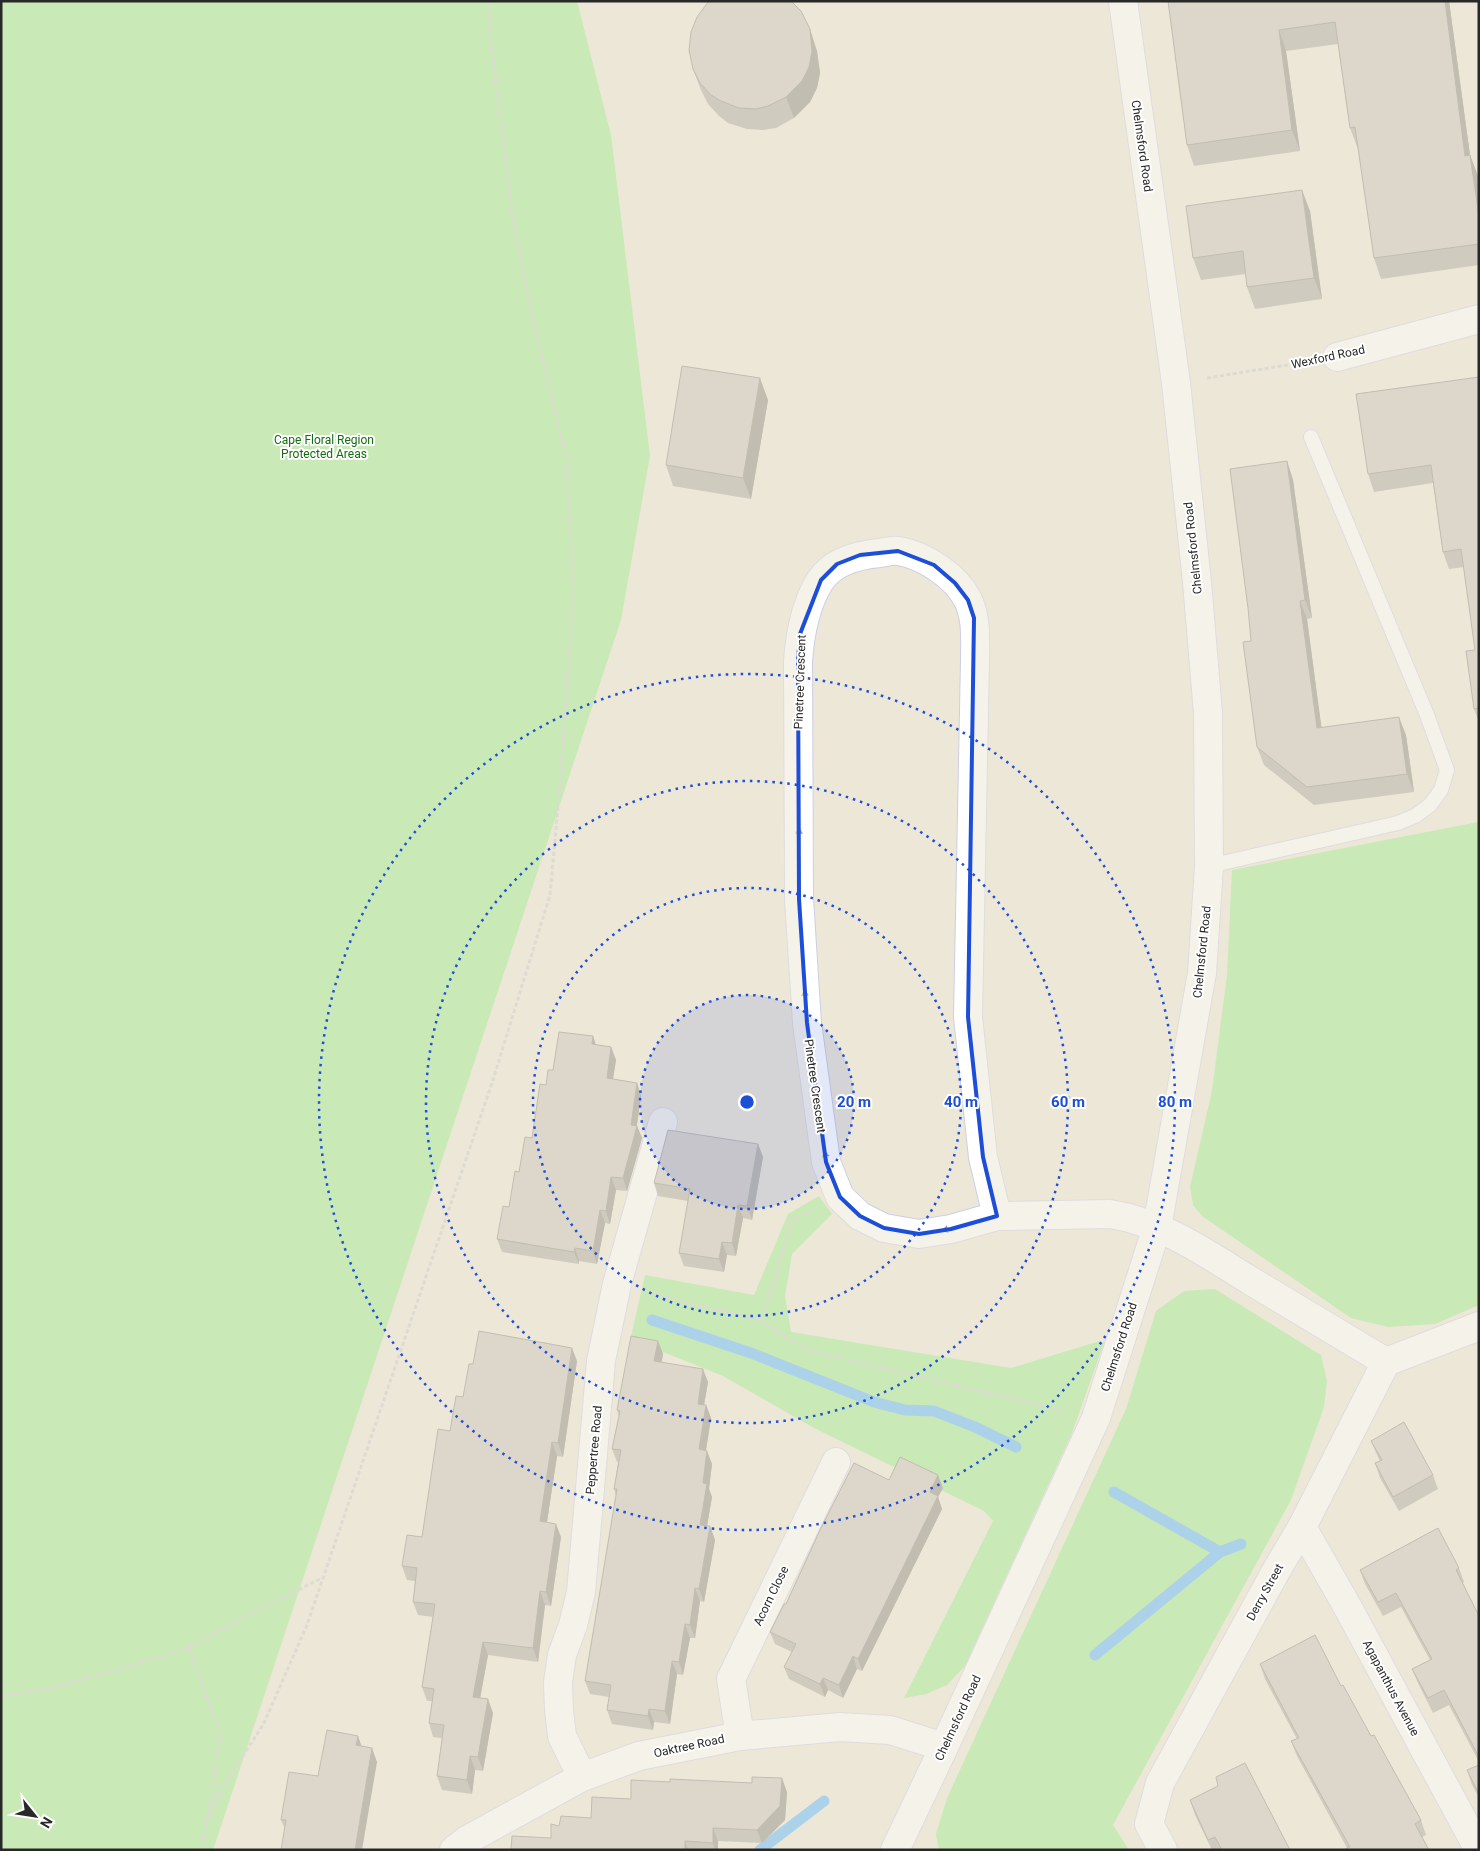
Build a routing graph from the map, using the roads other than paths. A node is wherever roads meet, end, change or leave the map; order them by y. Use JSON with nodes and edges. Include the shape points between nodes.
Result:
{"nodes":[{"id":1,"x":1122,"y":1,"type":"edge"},
{"id":2,"x":1479,"y":319,"type":"edge"},
{"id":3,"x":1337,"y":358,"type":"road end"},
{"id":4,"x":1311,"y":437,"type":"dead end"},
{"id":5,"x":1209,"y":866,"type":"junction"},
{"id":6,"x":663,"y":1122,"type":"dead end"},
{"id":7,"x":996,"y":1216,"type":"junction"},
{"id":8,"x":1157,"y":1227,"type":"junction"},
{"id":9,"x":1479,"y":1326,"type":"edge"},
{"id":10,"x":1386,"y":1362,"type":"junction"},
{"id":11,"x":836,"y":1462,"type":"dead end"},
{"id":12,"x":1302,"y":1527,"type":"junction"},
{"id":13,"x":740,"y":1736,"type":"junction"},
{"id":14,"x":944,"y":1747,"type":"junction"},
{"id":15,"x":582,"y":1777,"type":"junction"},
{"id":16,"x":454,"y":1850,"type":"edge"},
{"id":17,"x":894,"y":1850,"type":"edge"},
{"id":18,"x":1163,"y":1850,"type":"edge"},
{"id":19,"x":1479,"y":1850,"type":"edge"}],
"edges":[{"from":1,"to":5,"type":"street","name":"Chelmsford Road","via":[[1176,383],[1197,582],[1208,713]]},
{"from":2,"to":3,"type":"street","name":"Wexford Road"},
{"from":4,"to":5,"type":"lane","via":[[1447,770],[1441,790],[1430,805],[1398,823]]},
{"from":5,"to":8,"type":"street","name":"Chelmsford Road","via":[[1202,973]]},
{"from":6,"to":15,"type":"street","name":"Peppertree Road","via":[[617,1284],[601,1361],[581,1592],[562,1655],[558,1682],[562,1736]]},
{"from":7,"to":7,"type":"street","name":"Pinetree Crescent","one_way":true,"via":[[919,1234],[884,1228],[860,1216],[840,1197],[826,1162],[807,1023],[799,899],[798,661],[800,634],[821,580],[837,564],[860,555],[898,551],[934,565],[955,583],[968,600],[974,618],[976,660],[968,1017],[983,1157]]},
{"from":7,"to":8,"type":"street","name":"Pinetree Crescent","via":[[1110,1214]]},
{"from":8,"to":10,"type":"street","via":[[1196,1247]]},
{"from":8,"to":14,"type":"street","name":"Chelmsford Road","via":[[1096,1418]]},
{"from":9,"to":10,"type":"street"},
{"from":10,"to":12,"type":"street","name":"Derry Street"},
{"from":11,"to":13,"type":"street","name":"Acorn Close","via":[[731,1679]]},
{"from":12,"to":18,"type":"street","name":"Derry Street","via":[[1160,1783],[1150,1824]]},
{"from":12,"to":19,"type":"street","name":"Agapanthus Avenue"},
{"from":13,"to":14,"type":"street","name":"Oaktree Road","via":[[840,1727],[890,1730]]},
{"from":13,"to":15,"type":"street","name":"Oaktree Road","via":[[639,1756]]},
{"from":14,"to":17,"type":"street","name":"Chelmsford Road"},
{"from":15,"to":16,"type":"street","name":"Oaktree Road"}]}
